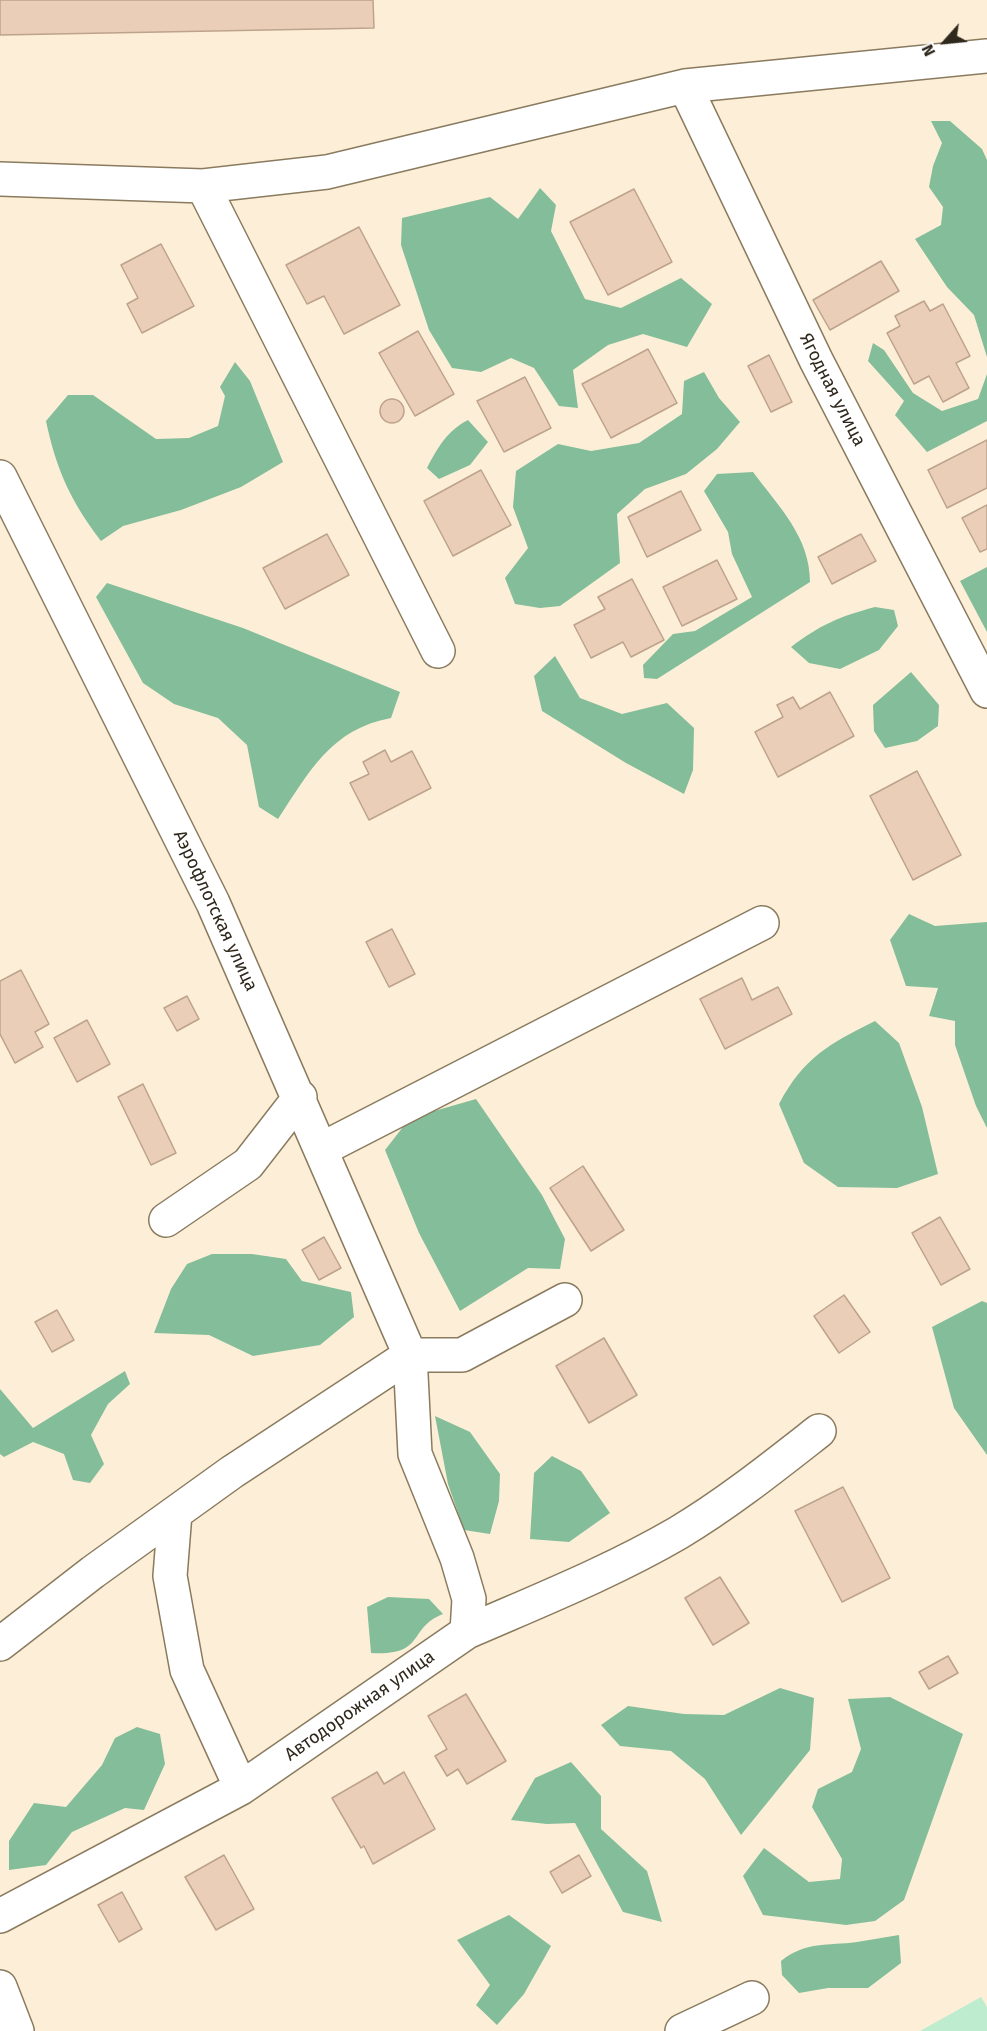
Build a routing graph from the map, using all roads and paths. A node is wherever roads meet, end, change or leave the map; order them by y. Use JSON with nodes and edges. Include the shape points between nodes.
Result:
{"nodes":[{"id":1,"x":987,"y":56,"type":"edge"},
{"id":2,"x":686,"y":86,"type":"junction"},
{"id":3,"x":0,"y":179,"type":"edge"},
{"id":4,"x":203,"y":186,"type":"junction"},
{"id":5,"x":0,"y":477,"type":"edge"},
{"id":6,"x":438,"y":651,"type":"dead end"},
{"id":7,"x":987,"y":691,"type":"edge"},
{"id":8,"x":762,"y":923,"type":"dead end"},
{"id":9,"x":300,"y":1096,"type":"junction"},
{"id":10,"x":322,"y":1149,"type":"junction"},
{"id":11,"x":166,"y":1220,"type":"dead end"},
{"id":12,"x":565,"y":1300,"type":"dead end"},
{"id":13,"x":410,"y":1354,"type":"junction"},
{"id":14,"x":819,"y":1431,"type":"dead end"},
{"id":15,"x":175,"y":1513,"type":"junction"},
{"id":16,"x":467,"y":1632,"type":"junction"},
{"id":17,"x":0,"y":1644,"type":"edge"},
{"id":18,"x":241,"y":1788,"type":"junction"},
{"id":19,"x":0,"y":1916,"type":"edge"},
{"id":20,"x":0,"y":1987,"type":"edge"},
{"id":21,"x":752,"y":1998,"type":"dead end"},
{"id":22,"x":17,"y":2031,"type":"edge"},
{"id":23,"x":682,"y":2031,"type":"edge"}],
"edges":[{"from":1,"to":2,"type":"street"},
{"from":2,"to":4,"type":"street","via":[[327,172]]},
{"from":2,"to":7,"type":"street","name":"Ягодная улица","via":[[816,360]]},
{"from":3,"to":4,"type":"street"},
{"from":4,"to":6,"type":"street"},
{"from":5,"to":9,"type":"street","name":"Аэрофлотская улица","via":[[213,903]]},
{"from":8,"to":10,"type":"street"},
{"from":9,"to":10,"type":"street","name":"Аэрофлотская улица"},
{"from":9,"to":11,"type":"street","via":[[248,1164]]},
{"from":10,"to":13,"type":"street","name":"Аэрофлотская улица"},
{"from":12,"to":13,"type":"street","via":[[462,1355]]},
{"from":13,"to":15,"type":"street"},
{"from":13,"to":16,"type":"street","via":[[415,1455],[457,1558],[469,1599]]},
{"from":14,"to":16,"type":"street","name":"Автодорожная улица","via":[[733,1497],[677,1533],[571,1587]]},
{"from":15,"to":17,"type":"street"},
{"from":15,"to":18,"type":"street","via":[[170,1576],[187,1670]]},
{"from":16,"to":18,"type":"street","name":"Автодорожная улица"},
{"from":18,"to":19,"type":"street","name":"Автодорожная улица"},
{"from":20,"to":22,"type":"street"},
{"from":21,"to":23,"type":"street"}]}
